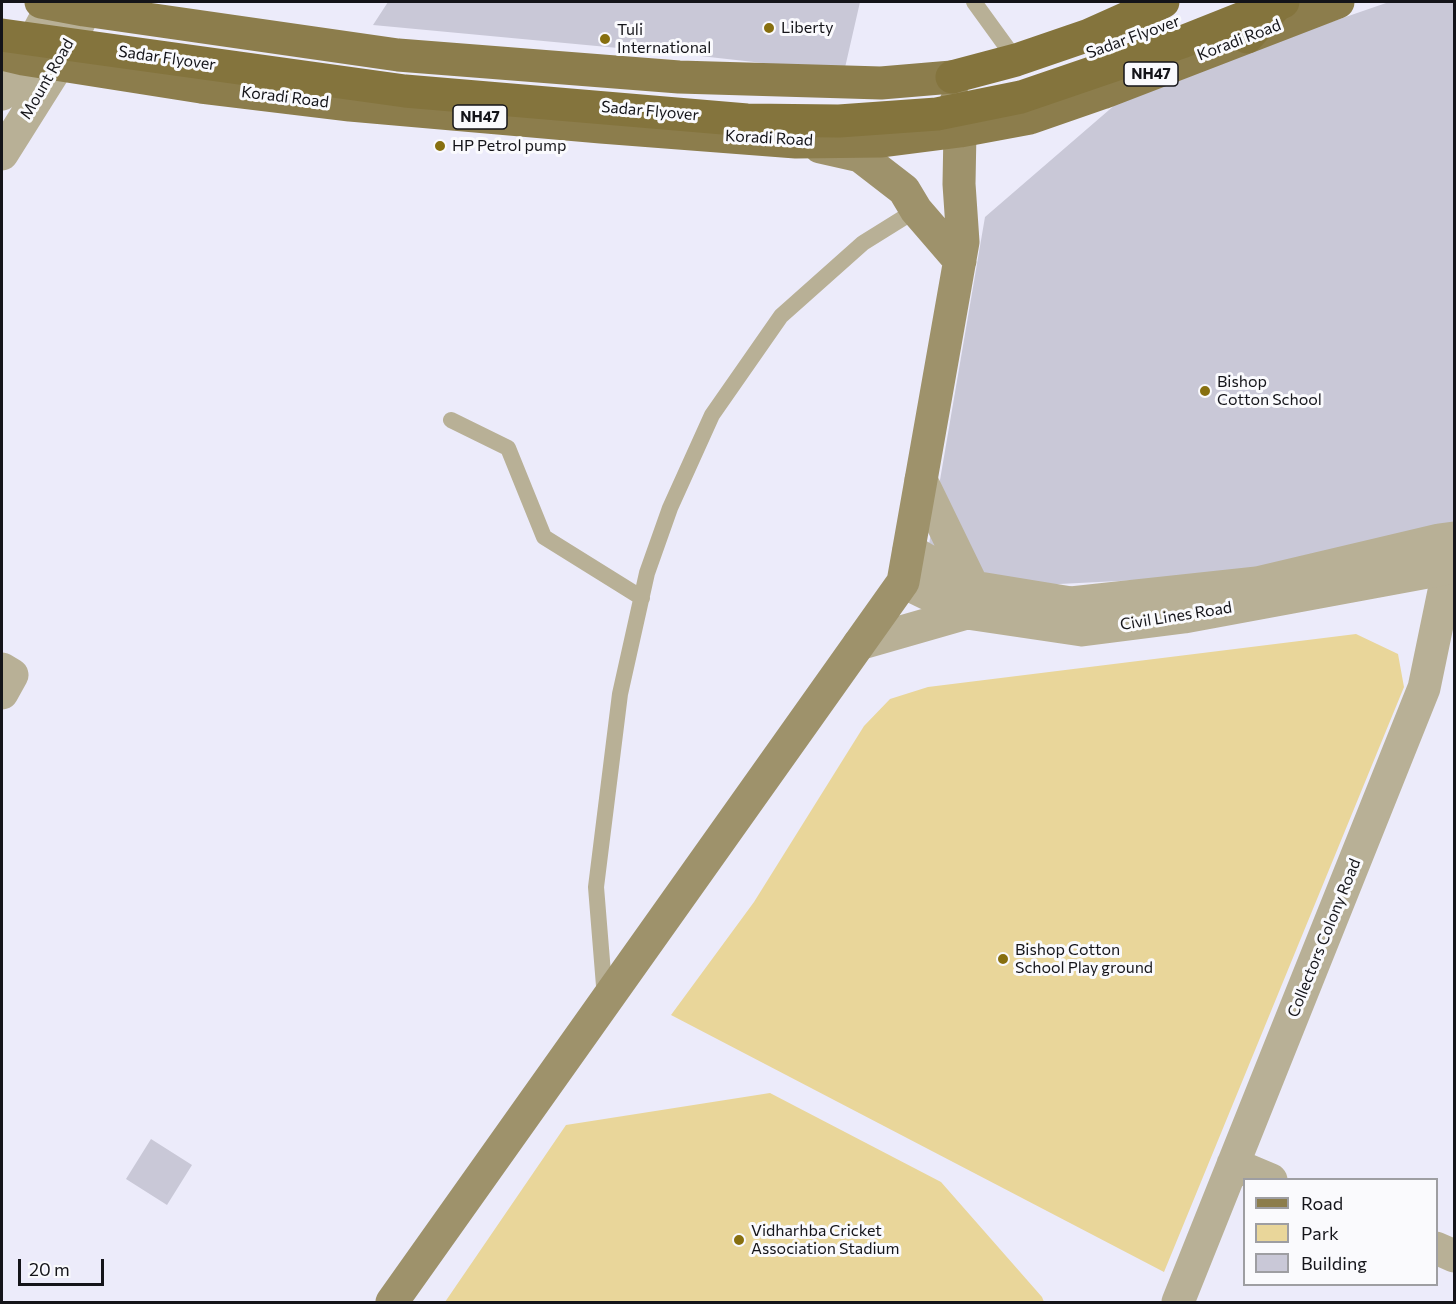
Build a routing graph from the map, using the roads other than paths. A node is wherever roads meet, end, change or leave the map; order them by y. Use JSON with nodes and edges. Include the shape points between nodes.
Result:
{"nodes":[{"id":1,"x":974,"y":2,"type":"edge"},
{"id":2,"x":1163,"y":2,"type":"edge"},
{"id":3,"x":1229,"y":2,"type":"edge"},
{"id":4,"x":1281,"y":2,"type":"edge"},
{"id":5,"x":1338,"y":2,"type":"edge"},
{"id":6,"x":64,"y":4,"type":"edge"},
{"id":7,"x":2,"y":14,"type":"edge"},
{"id":8,"x":2,"y":35,"type":"edge"},
{"id":9,"x":1247,"y":37,"type":"junction"},
{"id":10,"x":12,"y":57,"type":"edge"},
{"id":11,"x":1016,"y":60,"type":"junction"},
{"id":12,"x":58,"y":65,"type":"junction"},
{"id":13,"x":952,"y":77,"type":"junction"},
{"id":14,"x":2,"y":94,"type":"edge"},
{"id":15,"x":960,"y":131,"type":"junction"},
{"id":16,"x":796,"y":141,"type":"junction"},
{"id":17,"x":2,"y":154,"type":"edge"},
{"id":18,"x":916,"y":210,"type":"junction"},
{"id":19,"x":960,"y":261,"type":"junction"},
{"id":20,"x":452,"y":420,"type":"dead end"},
{"id":21,"x":921,"y":480,"type":"junction"},
{"id":22,"x":909,"y":550,"type":"junction"},
{"id":23,"x":1453,"y":557,"type":"edge"},
{"id":24,"x":903,"y":582,"type":"junction"},
{"id":25,"x":642,"y":598,"type":"junction"},
{"id":26,"x":970,"y":600,"type":"junction"},
{"id":27,"x":859,"y":644,"type":"junction"},
{"id":28,"x":2,"y":669,"type":"edge"},
{"id":29,"x":2,"y":693,"type":"edge"},
{"id":30,"x":605,"y":1002,"type":"junction"},
{"id":31,"x":1233,"y":1164,"type":"junction"},
{"id":32,"x":1268,"y":1178,"type":"edge"},
{"id":33,"x":1438,"y":1248,"type":"edge"},
{"id":34,"x":1455,"y":1256,"type":"edge"},
{"id":35,"x":392,"y":1302,"type":"edge"},
{"id":36,"x":1178,"y":1302,"type":"edge"}],
"edges":[{"from":1,"to":11,"type":"lane"},
{"from":2,"to":11,"type":"highway","via":[[1089,35]]},
{"from":3,"to":7,"type":"highway","name":"Sadar Flyover","via":[[1020,78],[924,95],[818,101],[479,81],[314,62]]},
{"from":4,"to":8,"type":"highway","name":"Sadar Flyover","bridge":true,"via":[[1182,42],[1022,97],[937,114],[839,121],[747,120],[405,90]]},
{"from":4,"to":9,"type":"highway"},
{"from":5,"to":9,"type":"main road","name":"Koradi Road","number":"NH47"},
{"from":6,"to":10,"type":"street"},
{"from":6,"to":12,"type":"street","name":"Mount Road"},
{"from":6,"to":13,"type":"main road","via":[[398,55],[680,77],[881,83]]},
{"from":9,"to":15,"type":"main road","name":"Koradi Road","number":"NH47","via":[[1030,118]]},
{"from":10,"to":12,"type":"main road","name":"Koradi Road","number":"NH47"},
{"from":10,"to":14,"type":"street"},
{"from":11,"to":13,"type":"highway"},
{"from":12,"to":16,"type":"main road","name":"Koradi Road","number":"NH47","via":[[362,106]]},
{"from":12,"to":17,"type":"street","name":"Mount Road"},
{"from":13,"to":15,"type":"main road"},
{"from":15,"to":16,"type":"main road","name":"Koradi Road","number":"NH47","via":[[882,141]]},
{"from":15,"to":19,"type":"main road"},
{"from":16,"to":18,"type":"main road","via":[[860,156],[904,190]]},
{"from":18,"to":19,"type":"main road"},
{"from":18,"to":25,"type":"lane","via":[[862,243],[781,316],[712,415],[670,508]]},
{"from":19,"to":21,"type":"main road"},
{"from":20,"to":25,"type":"lane","via":[[508,448],[544,537]]},
{"from":21,"to":22,"type":"main road"},
{"from":21,"to":26,"type":"street"},
{"from":22,"to":24,"type":"main road"},
{"from":22,"to":26,"type":"street"},
{"from":23,"to":26,"type":"street","name":"Civil Lines Road","via":[[1184,617],[1082,630]]},
{"from":23,"to":31,"type":"street","name":"Collectors Colony Road","via":[[1424,688]]},
{"from":24,"to":26,"type":"street","name":"Civil Lines Road"},
{"from":24,"to":27,"type":"main road"},
{"from":25,"to":30,"type":"lane","via":[[620,694],[596,887]]},
{"from":26,"to":27,"type":"street"},
{"from":27,"to":30,"type":"main road"},
{"from":28,"to":29,"type":"street","via":[[12,675]]},
{"from":30,"to":35,"type":"main road"},
{"from":31,"to":32,"type":"street"},
{"from":31,"to":36,"type":"street","name":"Collectors Colony Road"},
{"from":33,"to":34,"type":"street"}]}
